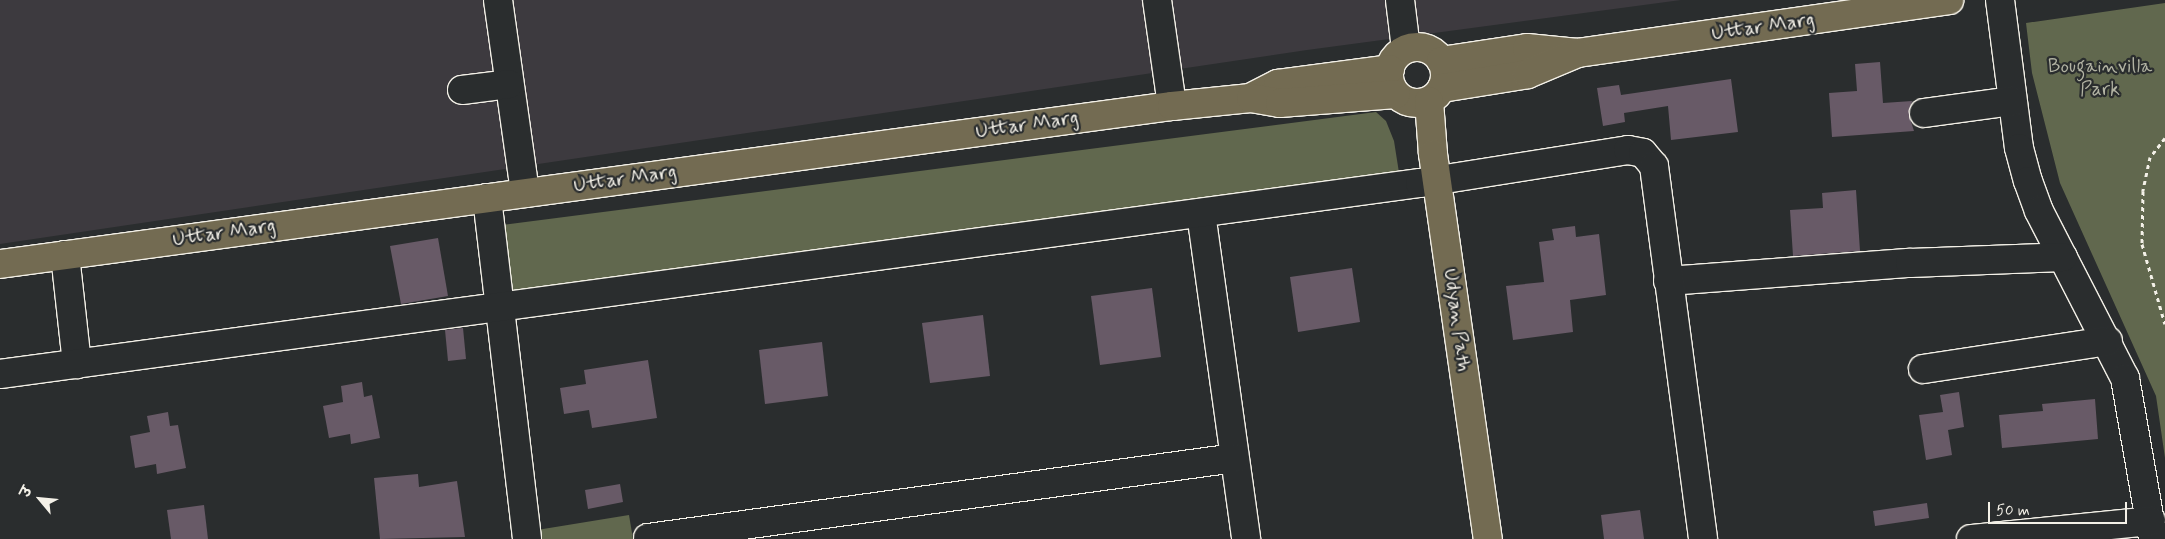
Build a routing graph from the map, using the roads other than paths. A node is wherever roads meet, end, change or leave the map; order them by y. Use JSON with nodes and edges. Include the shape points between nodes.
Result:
{"nodes":[{"id":1,"x":498,"y":0,"type":"edge"},
{"id":2,"x":1157,"y":0,"type":"edge"},
{"id":3,"x":1400,"y":0,"type":"edge"},
{"id":4,"x":1413,"y":0,"type":"edge"},
{"id":5,"x":1949,"y":0,"type":"edge"},
{"id":6,"x":2000,"y":0,"type":"edge"},
{"id":7,"x":1578,"y":53,"type":"junction"},
{"id":8,"x":1413,"y":79,"type":"junction"},
{"id":9,"x":510,"y":84,"type":"junction"},
{"id":10,"x":462,"y":90,"type":"dead end"},
{"id":11,"x":2012,"y":101,"type":"junction"},
{"id":12,"x":1172,"y":106,"type":"junction"},
{"id":13,"x":1924,"y":113,"type":"dead end"},
{"id":14,"x":1428,"y":182,"type":"junction"},
{"id":15,"x":525,"y":193,"type":"junction"},
{"id":16,"x":487,"y":198,"type":"junction"},
{"id":17,"x":1201,"y":212,"type":"junction"},
{"id":18,"x":65,"y":255,"type":"junction"},
{"id":19,"x":2063,"y":257,"type":"junction"},
{"id":20,"x":0,"y":264,"type":"edge"},
{"id":21,"x":1668,"y":282,"type":"junction"},
{"id":22,"x":500,"y":307,"type":"junction"},
{"id":23,"x":2108,"y":341,"type":"junction"},
{"id":24,"x":77,"y":364,"type":"junction"},
{"id":25,"x":1923,"y":369,"type":"dead end"},
{"id":26,"x":0,"y":374,"type":"edge"},
{"id":27,"x":1235,"y":458,"type":"junction"},
{"id":28,"x":2152,"y":530,"type":"edge"},
{"id":29,"x":648,"y":538,"type":"edge"},
{"id":30,"x":527,"y":539,"type":"edge"},
{"id":31,"x":1246,"y":539,"type":"edge"},
{"id":32,"x":1472,"y":539,"type":"edge"},
{"id":33,"x":1488,"y":539,"type":"edge"},
{"id":34,"x":1703,"y":539,"type":"edge"},
{"id":35,"x":1971,"y":539,"type":"edge"}],
"edges":[{"from":1,"to":9,"type":"street"},
{"from":2,"to":12,"type":"street"},
{"from":3,"to":8,"type":"street"},
{"from":4,"to":8,"type":"street"},
{"from":5,"to":7,"type":"main road","name":"Uttar Marg"},
{"from":6,"to":11,"type":"street"},
{"from":7,"to":8,"type":"main road","name":"Uttar Marg","via":[[1528,74]]},
{"from":7,"to":8,"type":"main road","name":"Uttar Marg","via":[[1527,48],[1441,62],[1444,70]]},
{"from":8,"to":12,"type":"main road","name":"Uttar Marg","via":[[1280,103],[1251,98]]},
{"from":8,"to":14,"type":"main road","name":"Udyan Path"},
{"from":9,"to":10,"type":"street"},
{"from":9,"to":15,"type":"street"},
{"from":11,"to":13,"type":"street"},
{"from":11,"to":19,"type":"street","via":[[2028,181]]},
{"from":12,"to":15,"type":"main road","name":"Uttar Marg"},
{"from":14,"to":17,"type":"street"},
{"from":14,"to":21,"type":"street","via":[[1628,150],[1643,153],[1654,166]]},
{"from":14,"to":32,"type":"main road","name":"Udyan Path"},
{"from":14,"to":33,"type":"main road","name":"Udyan Path"},
{"from":15,"to":16,"type":"main road","name":"Uttar Marg"},
{"from":16,"to":18,"type":"main road","name":"Uttar Marg"},
{"from":16,"to":22,"type":"street"},
{"from":17,"to":22,"type":"street"},
{"from":17,"to":27,"type":"street"},
{"from":18,"to":20,"type":"main road","name":"Uttar Marg"},
{"from":18,"to":24,"type":"street"},
{"from":19,"to":21,"type":"street","via":[[1910,263]]},
{"from":19,"to":23,"type":"street"},
{"from":21,"to":34,"type":"street"},
{"from":22,"to":24,"type":"street"},
{"from":22,"to":30,"type":"street"},
{"from":23,"to":25,"type":"street"},
{"from":23,"to":28,"type":"street","via":[[2127,386]]},
{"from":24,"to":26,"type":"street"},
{"from":27,"to":29,"type":"street"},
{"from":27,"to":31,"type":"street"},
{"from":28,"to":35,"type":"street"}]}
